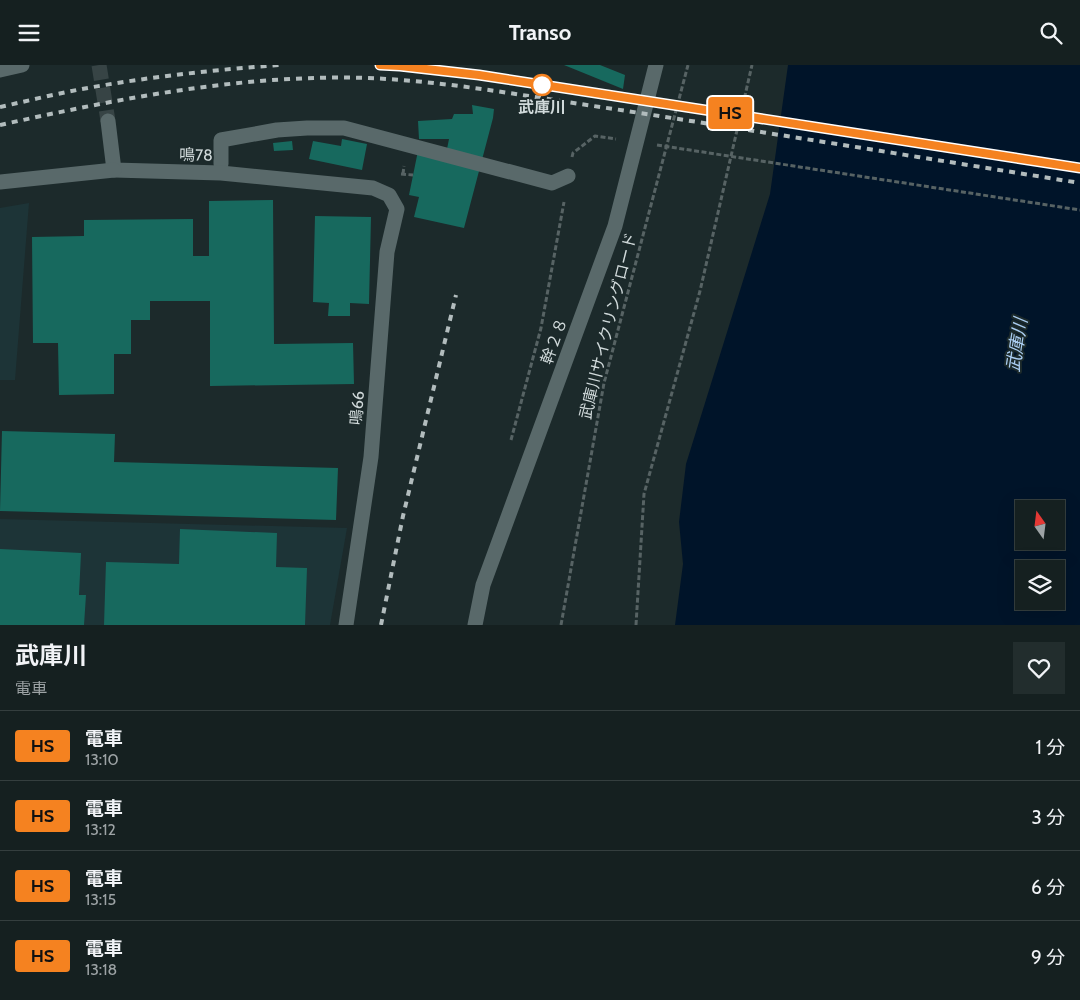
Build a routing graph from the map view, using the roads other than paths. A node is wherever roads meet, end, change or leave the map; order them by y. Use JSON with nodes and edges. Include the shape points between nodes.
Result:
{"nodes":[{"id":1,"x":22,"y":65,"type":"edge"},
{"id":2,"x":656,"y":65,"type":"edge"},
{"id":3,"x":0,"y":70,"type":"edge"},
{"id":4,"x":108,"y":121,"type":"tunnel mouth"},
{"id":5,"x":221,"y":163,"type":"dead end"},
{"id":6,"x":114,"y":170,"type":"junction"},
{"id":7,"x":568,"y":176,"type":"road end"},
{"id":8,"x":0,"y":182,"type":"edge"},
{"id":9,"x":389,"y":195,"type":"joint"},
{"id":10,"x":346,"y":625,"type":"edge"},
{"id":11,"x":475,"y":625,"type":"edge"}],
"edges":[{"from":1,"to":3,"type":"street"},
{"from":2,"to":11,"type":"street","name":"幹２８","via":[[615,225],[484,585]]},
{"from":4,"to":6,"type":"street"},
{"from":5,"to":7,"type":"street","via":[[221,140],[277,130],[344,128],[552,183]]},
{"from":6,"to":8,"type":"street","name":"鳴78"},
{"from":6,"to":9,"type":"street","name":"鳴78","via":[[221,173],[373,187]]},
{"from":9,"to":10,"type":"street","name":"鳴66","via":[[397,209],[387,252],[371,457]]}]}
